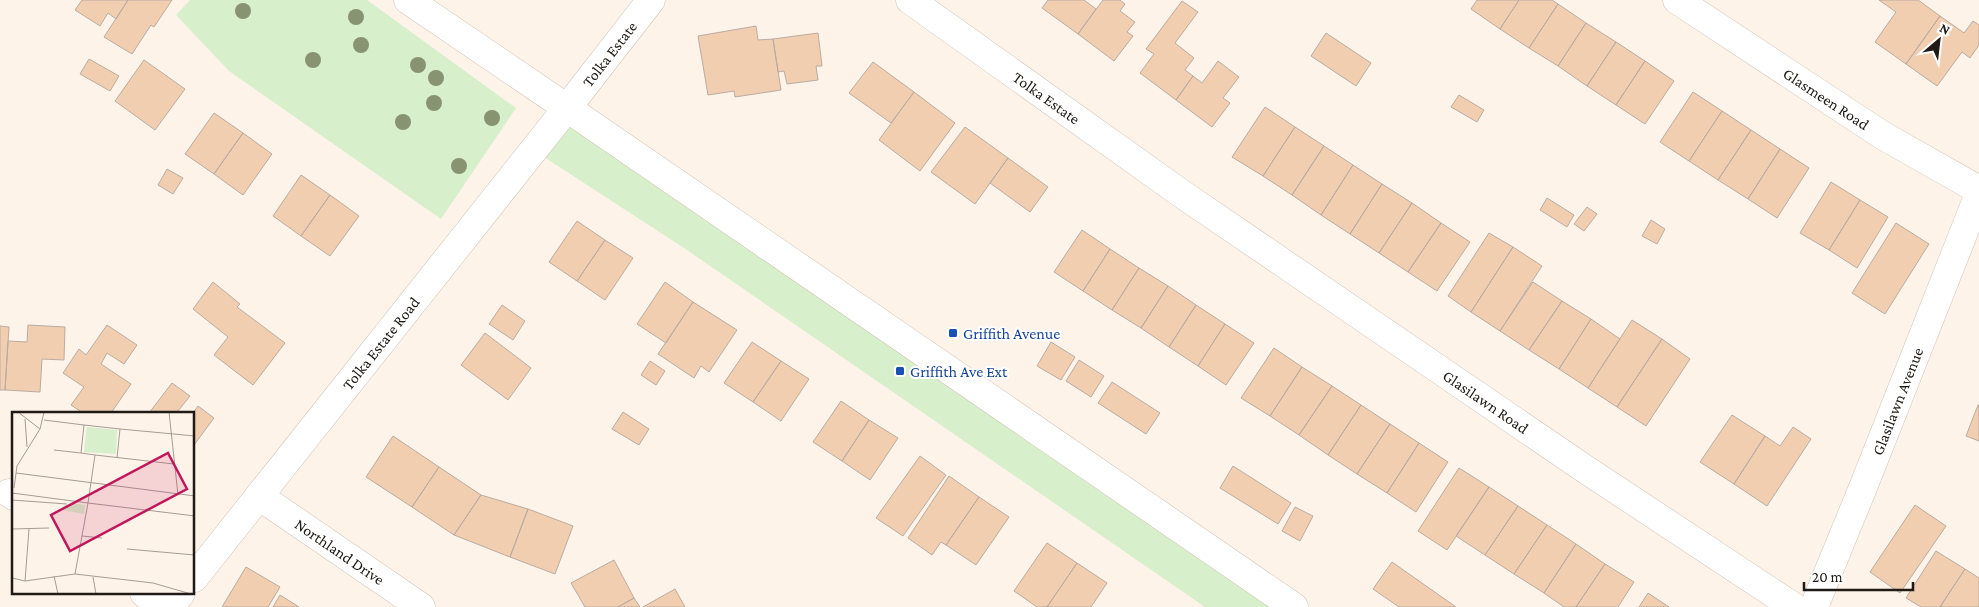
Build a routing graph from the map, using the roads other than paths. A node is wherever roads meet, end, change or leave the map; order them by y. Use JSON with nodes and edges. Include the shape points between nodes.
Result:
{"nodes":[{"id":1,"x":408,"y":0,"type":"edge"},
{"id":2,"x":651,"y":0,"type":"edge"},
{"id":3,"x":910,"y":0,"type":"edge"},
{"id":4,"x":1677,"y":0,"type":"edge"},
{"id":5,"x":567,"y":108,"type":"junction"},
{"id":6,"x":1979,"y":190,"type":"edge"},
{"id":7,"x":1182,"y":194,"type":"joint"},
{"id":8,"x":1979,"y":194,"type":"edge"},
{"id":9,"x":259,"y":496,"type":"junction"},
{"id":10,"x":195,"y":577,"type":"edge"},
{"id":11,"x":145,"y":594,"type":"edge"},
{"id":12,"x":180,"y":594,"type":"edge"},
{"id":13,"x":162,"y":607,"type":"edge"},
{"id":14,"x":170,"y":607,"type":"edge"},
{"id":15,"x":421,"y":607,"type":"edge"},
{"id":16,"x":1294,"y":607,"type":"edge"},
{"id":17,"x":1794,"y":607,"type":"edge"},
{"id":18,"x":1814,"y":607,"type":"edge"}],
"edges":[{"from":1,"to":5,"type":"street"},
{"from":2,"to":5,"type":"street","name":"Tolka Estate"},
{"from":3,"to":7,"type":"street","name":"Tolka Estate"},
{"from":4,"to":6,"type":"street","name":"Glasmeen Road","via":[[1882,135]]},
{"from":5,"to":9,"type":"street","name":"Tolka Estate Road"},
{"from":5,"to":16,"type":"street"},
{"from":7,"to":17,"type":"street","name":"Glasilawn Road","via":[[1585,469]]},
{"from":8,"to":18,"type":"street","name":"Glasilawn Avenue"},
{"from":9,"to":10,"type":"street","name":"Tolka Estate Road"},
{"from":9,"to":15,"type":"street","name":"Northland Drive"},
{"from":11,"to":13,"type":"street"},
{"from":12,"to":14,"type":"street"}]}
